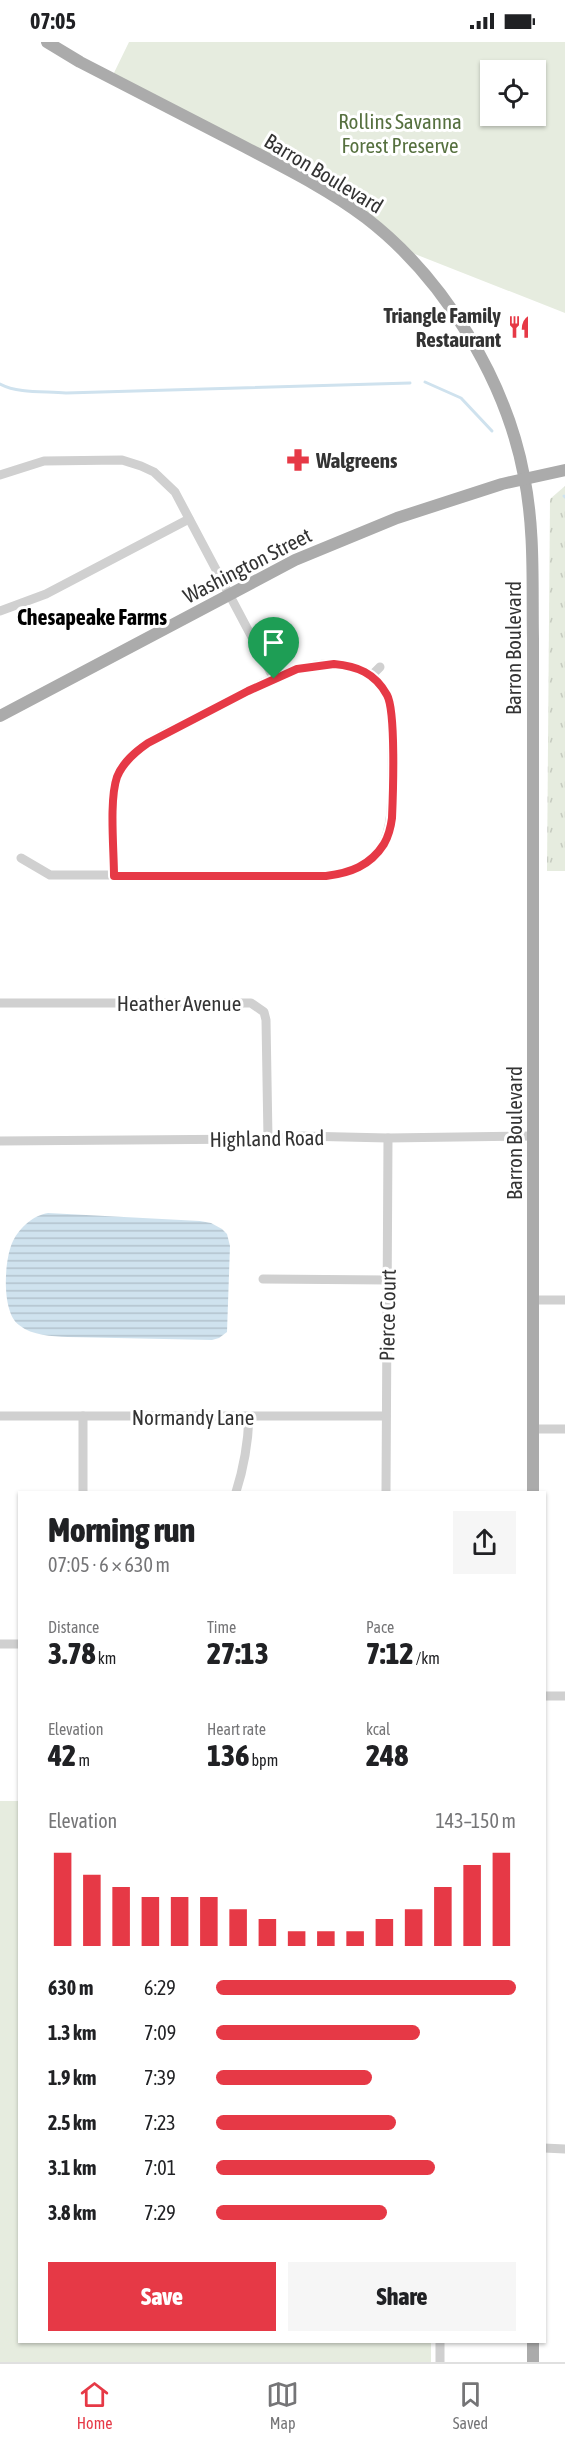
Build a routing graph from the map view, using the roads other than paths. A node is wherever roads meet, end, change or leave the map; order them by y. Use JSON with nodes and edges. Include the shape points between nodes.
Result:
{"nodes":[{"id":1,"x":47,"y":42,"type":"edge"},
{"id":2,"x":565,"y":470,"type":"edge"},
{"id":3,"x":0,"y":475,"type":"edge"},
{"id":4,"x":525,"y":478,"type":"junction"},
{"id":5,"x":189,"y":519,"type":"junction"},
{"id":6,"x":230,"y":596,"type":"junction"},
{"id":7,"x":0,"y":611,"type":"edge"},
{"id":8,"x":380,"y":667,"type":"dead end"},
{"id":9,"x":371,"y":676,"type":"junction"},
{"id":10,"x":274,"y":679,"type":"junction"},
{"id":11,"x":0,"y":716,"type":"edge"},
{"id":12,"x":21,"y":858,"type":"dead end"},
{"id":13,"x":114,"y":876,"type":"junction"},
{"id":14,"x":0,"y":1003,"type":"edge"},
{"id":15,"x":533,"y":1136,"type":"junction"},
{"id":16,"x":388,"y":1138,"type":"junction"},
{"id":17,"x":268,"y":1139,"type":"junction"},
{"id":18,"x":0,"y":1141,"type":"edge"},
{"id":19,"x":262,"y":1279,"type":"dead end"},
{"id":20,"x":388,"y":1280,"type":"junction"},
{"id":21,"x":533,"y":1300,"type":"junction"},
{"id":22,"x":565,"y":1300,"type":"edge"},
{"id":23,"x":0,"y":1416,"type":"edge"},
{"id":24,"x":83,"y":1416,"type":"junction"},
{"id":25,"x":386,"y":1416,"type":"junction"},
{"id":26,"x":249,"y":1417,"type":"junction"},
{"id":27,"x":533,"y":1429,"type":"junction"},
{"id":28,"x":565,"y":1429,"type":"edge"},
{"id":29,"x":83,"y":1491,"type":"edge"},
{"id":30,"x":236,"y":1491,"type":"edge"},
{"id":31,"x":386,"y":1491,"type":"edge"},
{"id":32,"x":533,"y":1491,"type":"edge"},
{"id":33,"x":0,"y":1644,"type":"edge"},
{"id":34,"x":18,"y":1644,"type":"edge"},
{"id":35,"x":546,"y":1696,"type":"edge"},
{"id":36,"x":565,"y":1696,"type":"edge"},
{"id":37,"x":546,"y":2148,"type":"edge"},
{"id":38,"x":565,"y":2149,"type":"edge"},
{"id":39,"x":440,"y":2343,"type":"edge"},
{"id":40,"x":533,"y":2343,"type":"edge"},
{"id":41,"x":440,"y":2362,"type":"edge"},
{"id":42,"x":533,"y":2362,"type":"edge"}],
"edges":[{"from":1,"to":4,"type":"main road","name":"Barron Boulevard","via":[[326,191],[388,236],[424,274],[479,354],[504,406]]},
{"from":2,"to":4,"type":"main road","name":"Washington Street"},
{"from":3,"to":5,"type":"street","via":[[44,461],[122,460],[141,466],[166,482]]},
{"from":4,"to":6,"type":"main road","name":"Washington Street","via":[[383,522],[295,560]]},
{"from":4,"to":15,"type":"main road","name":"Barron Boulevard","via":[[532,534],[534,639]]},
{"from":5,"to":6,"type":"street"},
{"from":5,"to":7,"type":"street","via":[[46,594]]},
{"from":6,"to":10,"type":"street"},
{"from":6,"to":11,"type":"main road","name":"Washington Street"},
{"from":8,"to":9,"type":"street"},
{"from":9,"to":10,"type":"street","via":[[350,665],[334,664],[297,669]]},
{"from":9,"to":13,"type":"street","via":[[387,695],[392,716],[392,820],[376,860],[347,873],[326,876]]},
{"from":10,"to":13,"type":"street","via":[[148,743],[125,763],[114,791]]},
{"from":12,"to":13,"type":"street","via":[[50,876]]},
{"from":14,"to":17,"type":"street","name":"Heather Avenue","via":[[251,1003],[264,1012],[266,1020]]},
{"from":15,"to":16,"type":"street","name":"Highland Road"},
{"from":15,"to":21,"type":"main road","name":"Barron Boulevard"},
{"from":16,"to":17,"type":"street","name":"Highland Road"},
{"from":16,"to":20,"type":"street","name":"Pierce Court"},
{"from":17,"to":18,"type":"street","name":"Highland Road"},
{"from":19,"to":20,"type":"street"},
{"from":20,"to":25,"type":"street","name":"Pierce Court"},
{"from":21,"to":22,"type":"street"},
{"from":21,"to":27,"type":"main road","name":"Barron Boulevard"},
{"from":23,"to":24,"type":"street","name":"Normandy Lane"},
{"from":24,"to":26,"type":"street","name":"Normandy Lane"},
{"from":24,"to":29,"type":"street"},
{"from":25,"to":26,"type":"street","name":"Normandy Lane"},
{"from":25,"to":31,"type":"street","name":"Pierce Court"},
{"from":26,"to":30,"type":"street","via":[[249,1440]]},
{"from":27,"to":28,"type":"street"},
{"from":27,"to":32,"type":"main road","name":"Barron Boulevard"},
{"from":33,"to":34,"type":"street"},
{"from":35,"to":36,"type":"street"},
{"from":37,"to":38,"type":"street"},
{"from":39,"to":41,"type":"street"},
{"from":40,"to":42,"type":"main road"}]}
